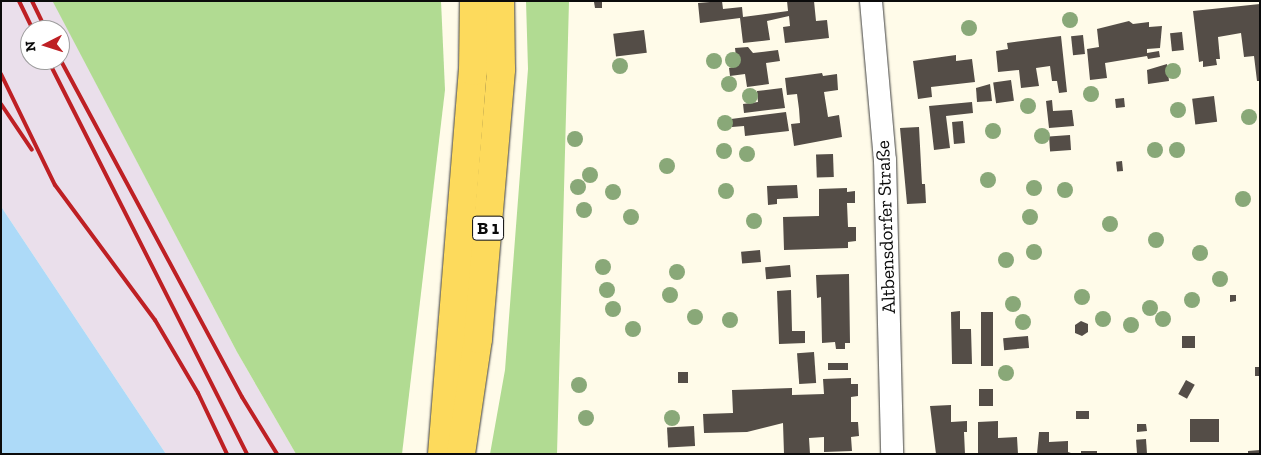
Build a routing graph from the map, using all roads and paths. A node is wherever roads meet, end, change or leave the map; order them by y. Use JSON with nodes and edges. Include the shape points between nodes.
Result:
{"nodes":[{"id":1,"x":474,"y":1,"type":"edge"},
{"id":2,"x":500,"y":1,"type":"edge"},
{"id":3,"x":874,"y":2,"type":"edge"},
{"id":4,"x":442,"y":454,"type":"edge"},
{"id":5,"x":461,"y":454,"type":"edge"},
{"id":6,"x":892,"y":454,"type":"edge"}],
"edges":[{"from":1,"to":4,"type":"main road","number":"B 1","via":[[473,70]]},
{"from":2,"to":5,"type":"main road","number":"B 1","via":[[501,70],[478,339]]},
{"from":3,"to":6,"type":"street","name":"Altbensdorfer Straße","via":[[885,160]]}]}
